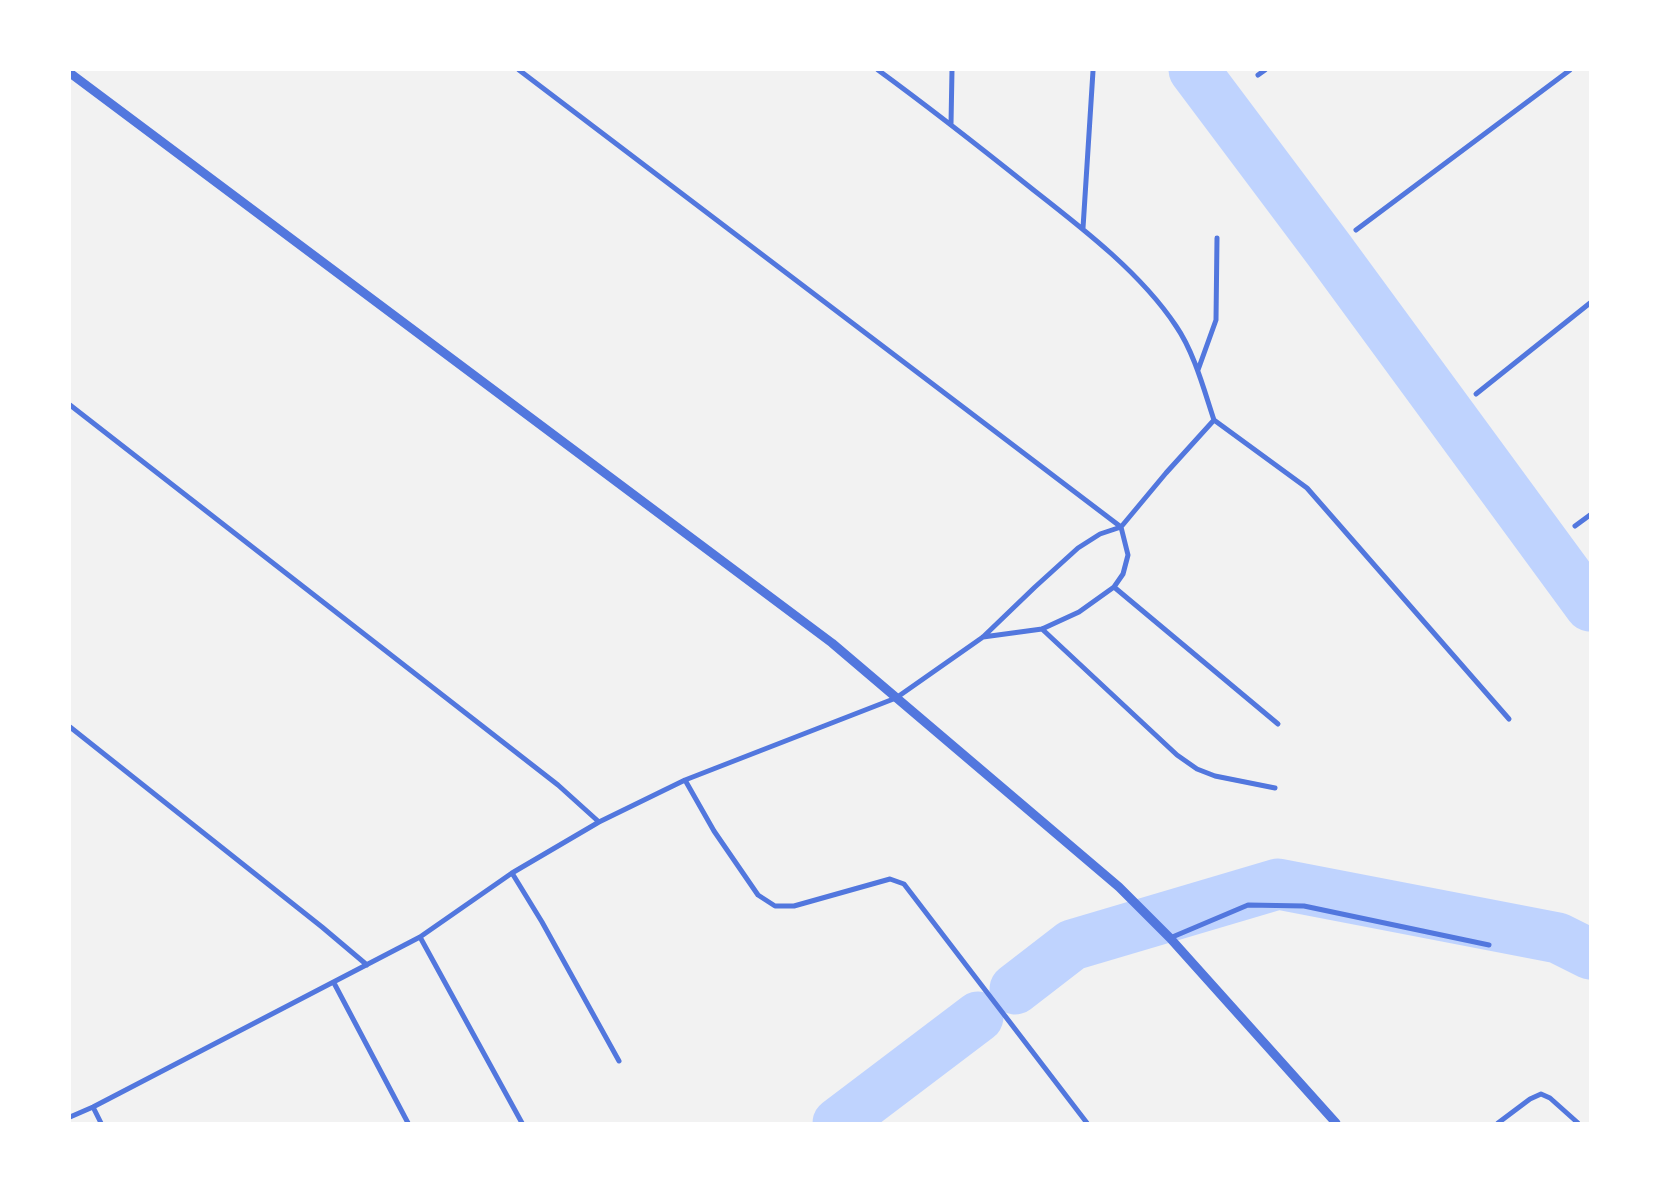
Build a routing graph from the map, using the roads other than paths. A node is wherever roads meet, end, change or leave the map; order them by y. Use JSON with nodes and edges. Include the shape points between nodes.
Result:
{"nodes":[{"id":1,"x":519,"y":70,"type":"edge"},
{"id":2,"x":878,"y":70,"type":"edge"},
{"id":3,"x":952,"y":70,"type":"edge"},
{"id":4,"x":1265,"y":70,"type":"edge"},
{"id":5,"x":1570,"y":70,"type":"edge"},
{"id":6,"x":1093,"y":71,"type":"dead end"},
{"id":7,"x":70,"y":73,"type":"edge"},
{"id":8,"x":1258,"y":76,"type":"dead end"},
{"id":9,"x":951,"y":124,"type":"junction"},
{"id":10,"x":1083,"y":228,"type":"junction"},
{"id":11,"x":1356,"y":230,"type":"dead end"},
{"id":12,"x":1217,"y":238,"type":"dead end"},
{"id":13,"x":1590,"y":303,"type":"edge"},
{"id":14,"x":1198,"y":370,"type":"junction"},
{"id":15,"x":1476,"y":394,"type":"dead end"},
{"id":16,"x":70,"y":404,"type":"edge"},
{"id":17,"x":1214,"y":420,"type":"junction"},
{"id":18,"x":1590,"y":515,"type":"edge"},
{"id":19,"x":1575,"y":526,"type":"dead end"},
{"id":20,"x":1121,"y":527,"type":"junction"},
{"id":21,"x":1114,"y":587,"type":"junction"},
{"id":22,"x":1042,"y":629,"type":"junction"},
{"id":23,"x":983,"y":637,"type":"junction"},
{"id":24,"x":896,"y":698,"type":"junction"},
{"id":25,"x":1509,"y":719,"type":"dead end"},
{"id":26,"x":1278,"y":724,"type":"dead end"},
{"id":27,"x":70,"y":727,"type":"edge"},
{"id":28,"x":684,"y":780,"type":"junction"},
{"id":29,"x":1275,"y":788,"type":"dead end"},
{"id":30,"x":599,"y":822,"type":"junction"},
{"id":31,"x":512,"y":873,"type":"junction"},
{"id":32,"x":420,"y":937,"type":"junction"},
{"id":33,"x":1170,"y":938,"type":"junction"},
{"id":34,"x":1489,"y":945,"type":"dead end"},
{"id":35,"x":367,"y":965,"type":"junction"},
{"id":36,"x":334,"y":983,"type":"junction"},
{"id":37,"x":619,"y":1060,"type":"dead end"},
{"id":38,"x":93,"y":1108,"type":"junction"},
{"id":39,"x":70,"y":1117,"type":"edge"},
{"id":40,"x":101,"y":1123,"type":"edge"},
{"id":41,"x":408,"y":1123,"type":"edge"},
{"id":42,"x":522,"y":1123,"type":"edge"},
{"id":43,"x":1087,"y":1123,"type":"edge"},
{"id":44,"x":1336,"y":1123,"type":"edge"},
{"id":45,"x":1498,"y":1123,"type":"edge"},
{"id":46,"x":1578,"y":1123,"type":"edge"}],
"edges":[{"from":1,"to":20,"type":"street"},
{"from":2,"to":9,"type":"street"},
{"from":3,"to":9,"type":"street"},
{"from":4,"to":8,"type":"street"},
{"from":5,"to":11,"type":"street"},
{"from":6,"to":10,"type":"street"},
{"from":7,"to":24,"type":"street","via":[[832,644]]},
{"from":9,"to":10,"type":"street"},
{"from":10,"to":14,"type":"street","via":[[1150,292],[1177,327]]},
{"from":12,"to":14,"type":"street","via":[[1216,320]]},
{"from":13,"to":15,"type":"street"},
{"from":14,"to":17,"type":"street"},
{"from":16,"to":30,"type":"street","via":[[558,785]]},
{"from":17,"to":20,"type":"street"},
{"from":17,"to":25,"type":"street","via":[[1307,488]]},
{"from":18,"to":19,"type":"street"},
{"from":20,"to":21,"type":"street","via":[[1128,554],[1123,574]]},
{"from":20,"to":23,"type":"street","via":[[1100,534],[1078,548]]},
{"from":21,"to":22,"type":"street","via":[[1079,612]]},
{"from":21,"to":26,"type":"street"},
{"from":22,"to":23,"type":"street"},
{"from":22,"to":29,"type":"street","via":[[1177,755],[1197,769],[1215,776]]},
{"from":23,"to":24,"type":"street"},
{"from":24,"to":28,"type":"street"},
{"from":24,"to":33,"type":"street","via":[[1119,887]]},
{"from":27,"to":35,"type":"street"},
{"from":28,"to":30,"type":"street"},
{"from":28,"to":43,"type":"street","via":[[758,895],[776,906],[794,906],[890,879],[904,884]]},
{"from":30,"to":31,"type":"street"},
{"from":31,"to":32,"type":"street"},
{"from":31,"to":37,"type":"street"},
{"from":32,"to":35,"type":"street"},
{"from":32,"to":42,"type":"street"},
{"from":33,"to":34,"type":"street","via":[[1248,905],[1304,906]]},
{"from":33,"to":44,"type":"street"},
{"from":35,"to":36,"type":"street"},
{"from":36,"to":38,"type":"street"},
{"from":36,"to":41,"type":"street"},
{"from":38,"to":39,"type":"street"},
{"from":38,"to":40,"type":"street"},
{"from":45,"to":46,"type":"street","via":[[1541,1094]]}]}
